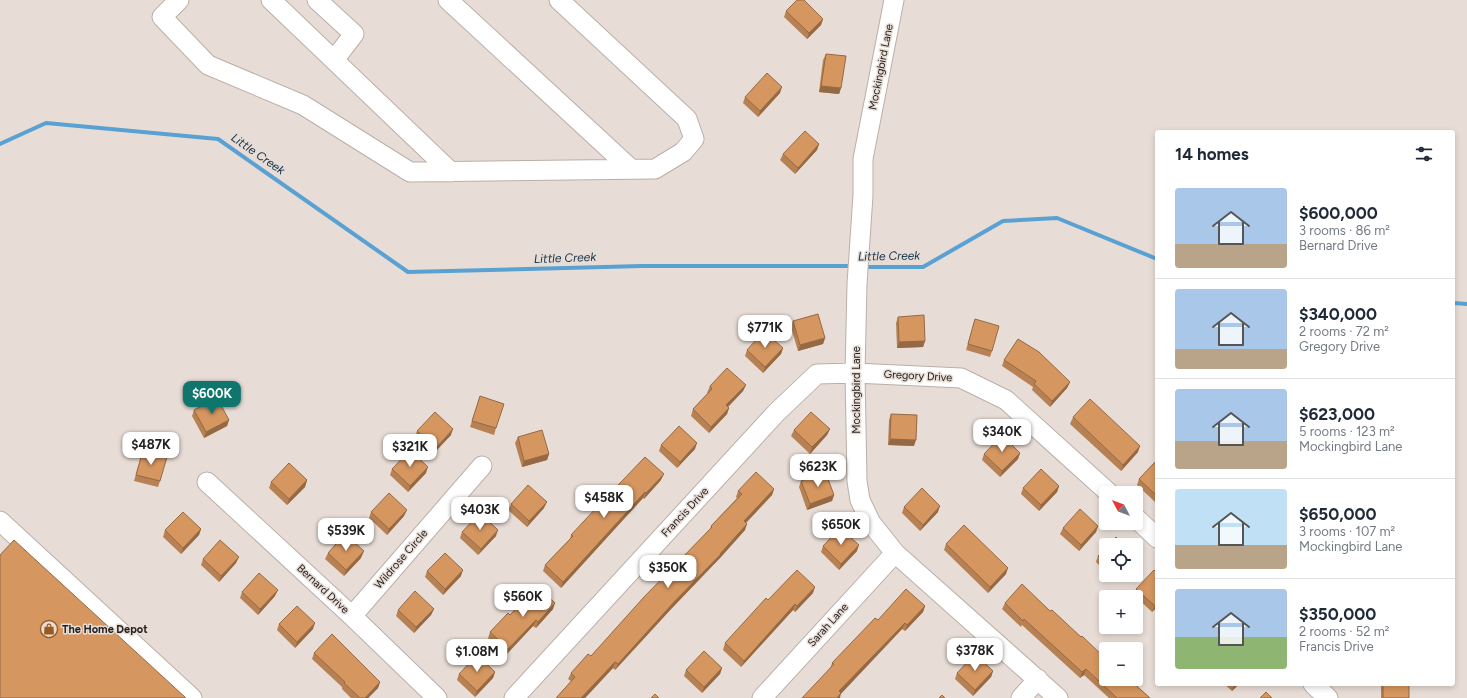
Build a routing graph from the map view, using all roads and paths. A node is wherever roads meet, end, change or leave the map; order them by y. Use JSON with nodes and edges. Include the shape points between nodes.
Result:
{"nodes":[{"id":1,"x":179,"y":0,"type":"edge"},
{"id":2,"x":271,"y":0,"type":"edge"},
{"id":3,"x":317,"y":0,"type":"edge"},
{"id":4,"x":448,"y":0,"type":"edge"},
{"id":5,"x":559,"y":0,"type":"edge"},
{"id":6,"x":894,"y":0,"type":"edge"},
{"id":7,"x":334,"y":60,"type":"junction"},
{"id":8,"x":631,"y":169,"type":"junction"},
{"id":9,"x":451,"y":172,"type":"junction"},
{"id":10,"x":855,"y":373,"type":"junction"},
{"id":11,"x":482,"y":466,"type":"dead end"},
{"id":12,"x":207,"y":482,"type":"dead end"},
{"id":13,"x":1101,"y":486,"type":"edge"},
{"id":14,"x":0,"y":521,"type":"edge"},
{"id":15,"x":1143,"y":525,"type":"edge"},
{"id":16,"x":1155,"y":536,"type":"edge"},
{"id":17,"x":895,"y":553,"type":"junction"},
{"id":18,"x":352,"y":616,"type":"junction"},
{"id":19,"x":1038,"y":680,"type":"junction"},
{"id":20,"x":1315,"y":686,"type":"edge"},
{"id":21,"x":192,"y":698,"type":"edge"},
{"id":22,"x":437,"y":698,"type":"edge"},
{"id":23,"x":514,"y":698,"type":"edge"},
{"id":24,"x":762,"y":698,"type":"edge"},
{"id":25,"x":1021,"y":698,"type":"edge"},
{"id":26,"x":1058,"y":698,"type":"edge"},
{"id":27,"x":1328,"y":698,"type":"edge"}],
"edges":[{"from":1,"to":9,"type":"street","via":[[162,17],[208,65],[303,105],[410,172]]},
{"from":2,"to":7,"type":"street"},
{"from":3,"to":7,"type":"street","via":[[354,34]]},
{"from":4,"to":8,"type":"street"},
{"from":5,"to":8,"type":"street","via":[[687,119],[694,139],[683,152],[655,169]]},
{"from":6,"to":10,"type":"street","name":"Mockingbird Lane","via":[[863,159]]},
{"from":7,"to":9,"type":"street"},
{"from":8,"to":9,"type":"street"},
{"from":10,"to":13,"type":"street","name":"Gregory Drive","via":[[961,378],[1006,400]]},
{"from":10,"to":17,"type":"street","name":"Mockingbird Lane","via":[[857,481],[860,500],[871,523]]},
{"from":10,"to":23,"type":"street","name":"Francis Drive","via":[[817,374],[777,412]]},
{"from":11,"to":18,"type":"street","name":"Wildrose Circle"},
{"from":12,"to":18,"type":"street","name":"Bernard Drive"},
{"from":14,"to":21,"type":"street"},
{"from":15,"to":16,"type":"street"},
{"from":17,"to":19,"type":"street","name":"Mockingbird Lane"},
{"from":17,"to":24,"type":"street","name":"Sarah Lane"},
{"from":18,"to":22,"type":"street","name":"Bernard Drive"},
{"from":19,"to":25,"type":"street"},
{"from":19,"to":26,"type":"street","name":"Mockingbird Lane"},
{"from":20,"to":27,"type":"street"}]}
